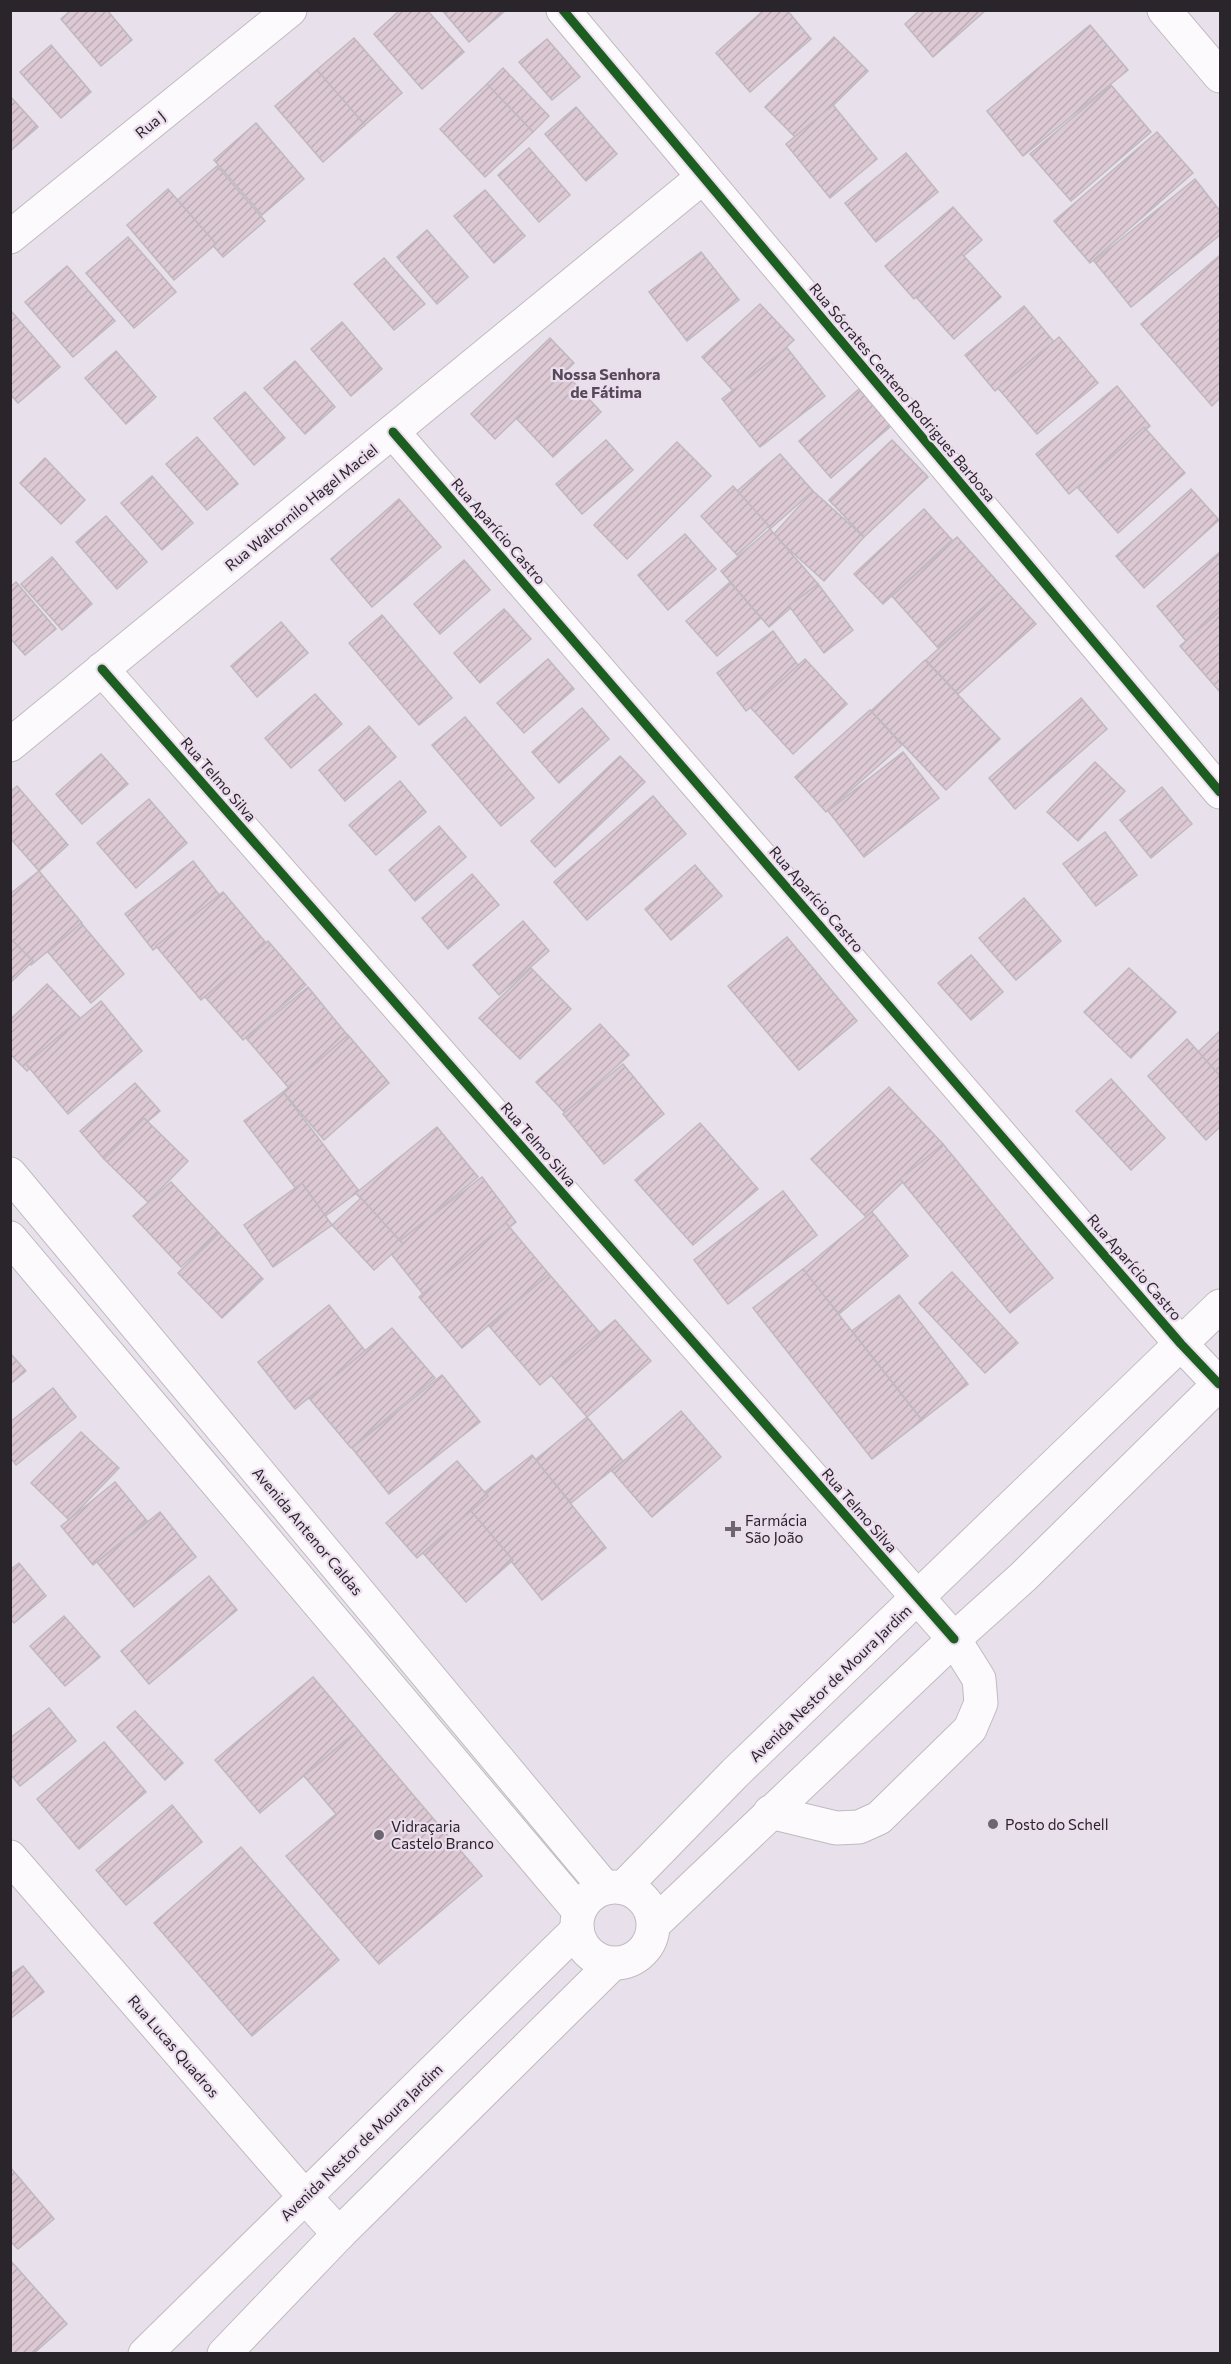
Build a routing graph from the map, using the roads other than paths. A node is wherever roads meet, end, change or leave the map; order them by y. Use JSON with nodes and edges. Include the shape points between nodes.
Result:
{"nodes":[{"id":1,"x":290,"y":10,"type":"edge"},
{"id":2,"x":563,"y":10,"type":"edge"},
{"id":3,"x":1164,"y":10,"type":"edge"},
{"id":4,"x":1221,"y":76,"type":"edge"},
{"id":5,"x":703,"y":177,"type":"junction"},
{"id":6,"x":10,"y":237,"type":"edge"},
{"id":7,"x":393,"y":432,"type":"junction"},
{"id":8,"x":102,"y":669,"type":"junction"},
{"id":9,"x":10,"y":745,"type":"edge"},
{"id":10,"x":1221,"y":792,"type":"edge"},
{"id":11,"x":10,"y":1174,"type":"edge"},
{"id":12,"x":10,"y":1238,"type":"edge"},
{"id":13,"x":1221,"y":1306,"type":"edge"},
{"id":14,"x":1182,"y":1344,"type":"junction"},
{"id":15,"x":1220,"y":1383,"type":"edge"},
{"id":16,"x":918,"y":1599,"type":"junction"},
{"id":17,"x":954,"y":1638,"type":"junction"},
{"id":18,"x":735,"y":1773,"type":"junction"},
{"id":19,"x":771,"y":1812,"type":"junction"},
{"id":20,"x":10,"y":1857,"type":"edge"},
{"id":21,"x":615,"y":1888,"type":"junction"},
{"id":22,"x":578,"y":1921,"type":"junction"},
{"id":23,"x":654,"y":1924,"type":"junction"},
{"id":24,"x":612,"y":1964,"type":"junction"},
{"id":25,"x":304,"y":2197,"type":"junction"},
{"id":26,"x":339,"y":2234,"type":"junction"},
{"id":27,"x":145,"y":2354,"type":"edge"},
{"id":28,"x":224,"y":2354,"type":"edge"}],
"edges":[{"from":1,"to":6,"type":"street","name":"Rua J"},
{"from":2,"to":5,"type":"street","name":"Rua Sócrates Centeno Rodrigues Barbosa"},
{"from":3,"to":4,"type":"street"},
{"from":5,"to":7,"type":"street","name":"Rua Waltornilo Hagel Maciel"},
{"from":5,"to":10,"type":"street","name":"Rua Sócrates Centeno Rodrigues Barbosa"},
{"from":7,"to":8,"type":"street","name":"Rua Waltornilo Hagel Maciel"},
{"from":7,"to":14,"type":"street","name":"Rua Aparício Castro"},
{"from":8,"to":9,"type":"street","name":"Rua Waltornilo Hagel Maciel"},
{"from":8,"to":16,"type":"street","name":"Rua Telmo Silva"},
{"from":11,"to":21,"type":"street","name":"Avenida Antenor Caldas"},
{"from":12,"to":22,"type":"street"},
{"from":13,"to":14,"type":"street","name":"Avenida Nestor de Moura Jardim"},
{"from":14,"to":15,"type":"street","name":"Rua Aparício Castro"},
{"from":14,"to":16,"type":"street","name":"Avenida Nestor de Moura Jardim"},
{"from":15,"to":17,"type":"street","via":[[1023,1577]]},
{"from":16,"to":17,"type":"street","name":"Rua Telmo Silva"},
{"from":16,"to":18,"type":"street","name":"Avenida Nestor de Moura Jardim"},
{"from":17,"to":19,"type":"street"},
{"from":17,"to":19,"type":"street","name":"Rua Telmo Silva","via":[[979,1680],[981,1703],[970,1729],[879,1818],[859,1827],[836,1828]]},
{"from":18,"to":19,"type":"street"},
{"from":18,"to":21,"type":"street","name":"Avenida Nestor de Moura Jardim"},
{"from":19,"to":23,"type":"street"},
{"from":20,"to":25,"type":"street","name":"Rua Lucas Quadros"},
{"from":21,"to":22,"type":"street","via":[[594,1893],[586,1900]]},
{"from":21,"to":23,"type":"street","via":[[641,1896]]},
{"from":22,"to":24,"type":"street","via":[[584,1949]]},
{"from":22,"to":25,"type":"street","name":"Avenida Nestor de Moura Jardim"},
{"from":23,"to":24,"type":"street","via":[[646,1948],[624,1963]]},
{"from":24,"to":26,"type":"street"},
{"from":25,"to":26,"type":"street","name":"Rua Lucas Quadros"},
{"from":25,"to":27,"type":"street","name":"Avenida Nestor de Moura Jardim"},
{"from":26,"to":28,"type":"street"}]}
